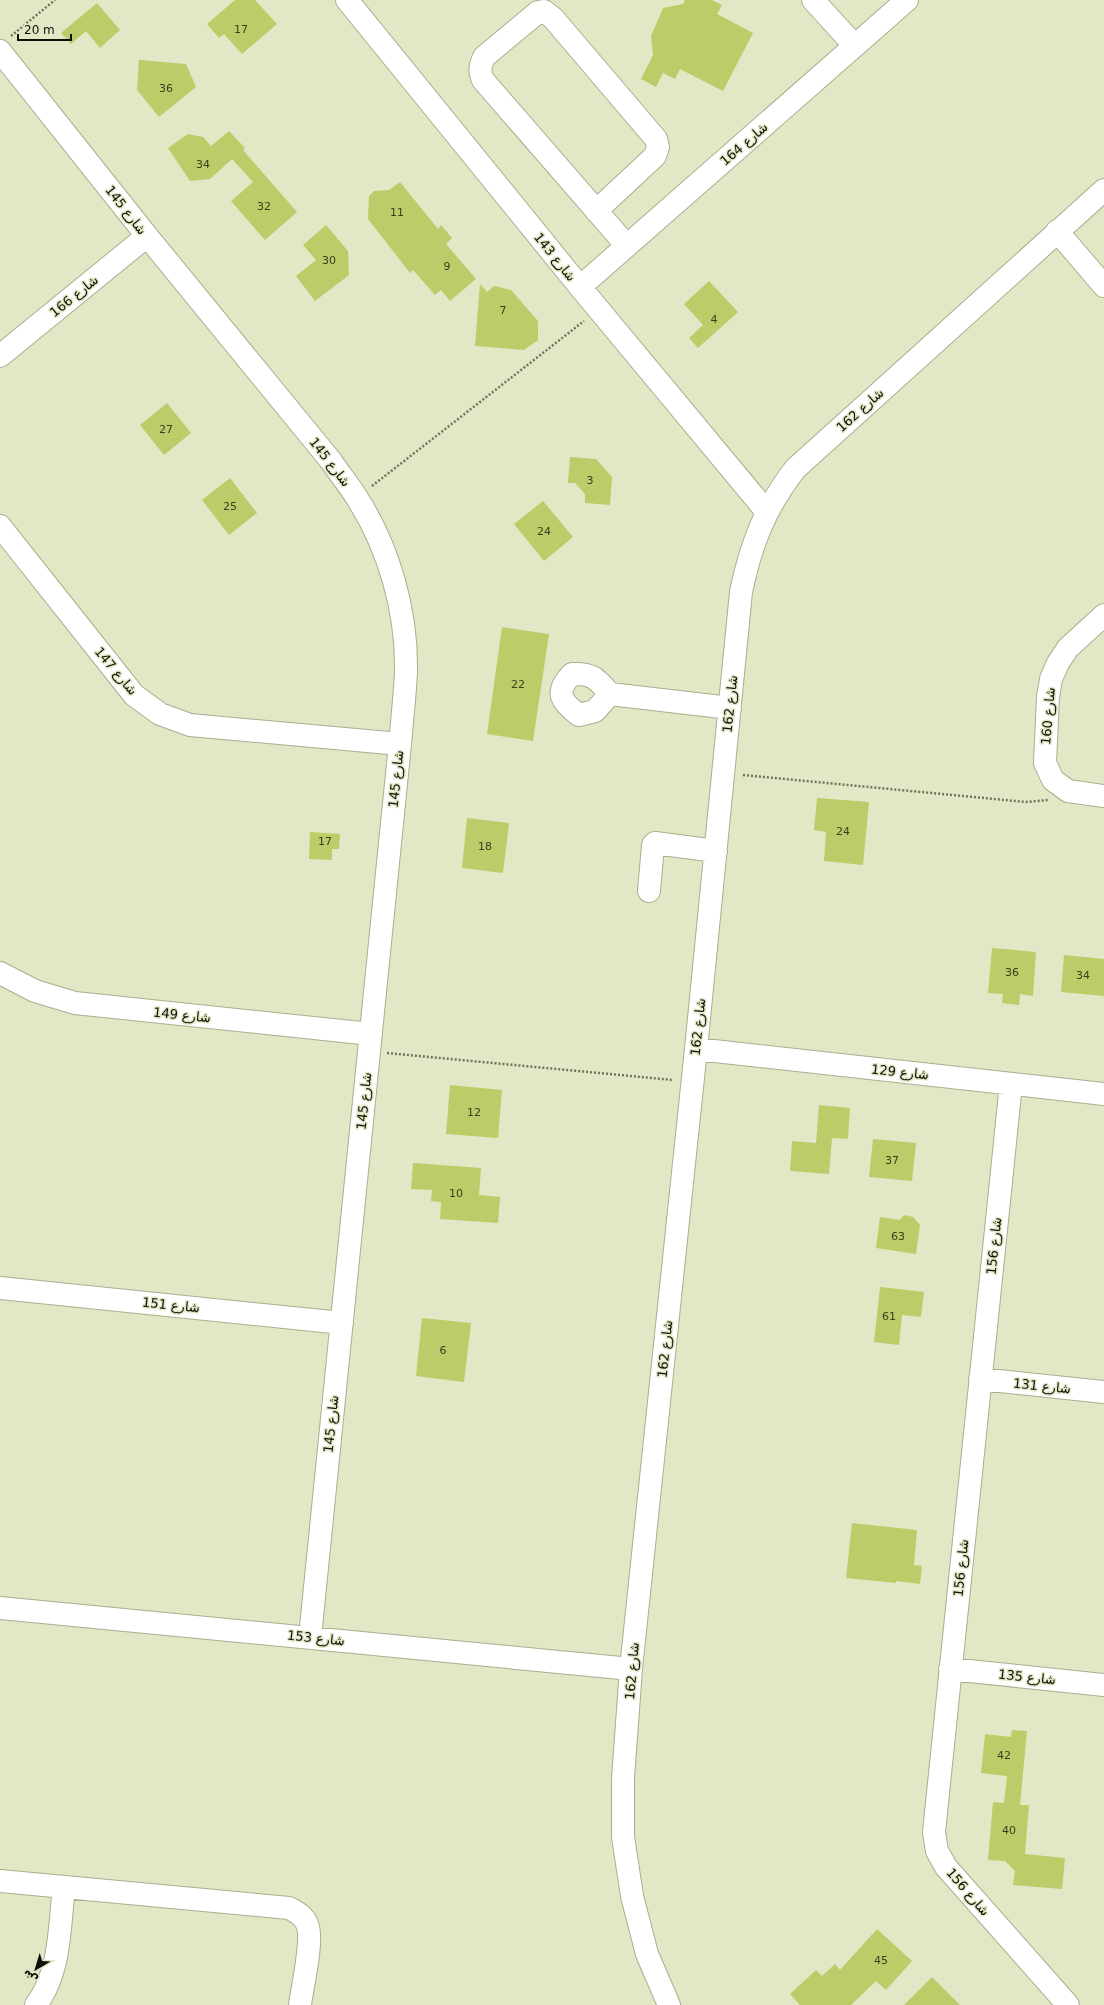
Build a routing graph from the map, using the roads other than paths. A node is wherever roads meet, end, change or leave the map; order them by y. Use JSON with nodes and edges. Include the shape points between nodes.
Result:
{"nodes":[{"id":1,"x":347,"y":0,"type":"edge"},
{"id":2,"x":813,"y":0,"type":"edge"},
{"id":3,"x":907,"y":0,"type":"edge"},
{"id":4,"x":3,"y":46,"type":"edge"},
{"id":5,"x":855,"y":46,"type":"junction"},
{"id":6,"x":1104,"y":190,"type":"edge"},
{"id":7,"x":596,"y":211,"type":"junction"},
{"id":8,"x":1057,"y":231,"type":"junction"},
{"id":9,"x":147,"y":236,"type":"junction"},
{"id":10,"x":627,"y":246,"type":"junction"},
{"id":11,"x":1104,"y":286,"type":"edge"},
{"id":12,"x":580,"y":287,"type":"junction"},
{"id":13,"x":0,"y":356,"type":"edge"},
{"id":14,"x":767,"y":512,"type":"junction"},
{"id":15,"x":0,"y":526,"type":"edge"},
{"id":16,"x":1104,"y":615,"type":"edge"},
{"id":17,"x":610,"y":694,"type":"dead end"},
{"id":18,"x":730,"y":708,"type":"junction"},
{"id":19,"x":400,"y":744,"type":"junction"},
{"id":20,"x":1104,"y":796,"type":"edge"},
{"id":21,"x":716,"y":851,"type":"junction"},
{"id":22,"x":649,"y":891,"type":"dead end"},
{"id":23,"x":0,"y":973,"type":"edge"},
{"id":24,"x":370,"y":1043,"type":"junction"},
{"id":25,"x":696,"y":1049,"type":"junction"},
{"id":26,"x":1011,"y":1084,"type":"junction"},
{"id":27,"x":1104,"y":1094,"type":"edge"},
{"id":28,"x":0,"y":1288,"type":"edge"},
{"id":29,"x":342,"y":1323,"type":"junction"},
{"id":30,"x":980,"y":1379,"type":"junction"},
{"id":31,"x":1104,"y":1392,"type":"edge"},
{"id":32,"x":0,"y":1608,"type":"edge"},
{"id":33,"x":310,"y":1637,"type":"junction"},
{"id":34,"x":631,"y":1669,"type":"junction"},
{"id":35,"x":950,"y":1669,"type":"junction"},
{"id":36,"x":1104,"y":1685,"type":"edge"},
{"id":37,"x":0,"y":1881,"type":"edge"},
{"id":38,"x":64,"y":1888,"type":"junction"},
{"id":39,"x":36,"y":2005,"type":"edge"},
{"id":40,"x":300,"y":2005,"type":"edge"},
{"id":41,"x":669,"y":2005,"type":"edge"},
{"id":42,"x":1068,"y":2005,"type":"edge"}],
"edges":[{"from":1,"to":12,"type":"street","name":"شارع 143"},
{"from":2,"to":5,"type":"street"},
{"from":3,"to":5,"type":"street","name":"شارع 164"},
{"from":4,"to":9,"type":"street","name":"شارع 145"},
{"from":5,"to":10,"type":"street","name":"شارع 164"},
{"from":6,"to":8,"type":"street","name":"شارع 162"},
{"from":7,"to":7,"type":"street","via":[[482,80],[480,64],[484,57],[538,12],[549,14],[656,139],[658,147],[655,156]]},
{"from":7,"to":10,"type":"street"},
{"from":8,"to":11,"type":"street"},
{"from":8,"to":14,"type":"street","name":"شارع 162","via":[[796,469]]},
{"from":9,"to":13,"type":"street","name":"شارع 166"},
{"from":9,"to":19,"type":"street","name":"شارع 145","via":[[331,461],[358,498],[381,545],[394,581],[403,625],[406,671]]},
{"from":10,"to":12,"type":"street","name":"شارع 164"},
{"from":12,"to":14,"type":"street","name":"شارع 143"},
{"from":14,"to":18,"type":"street","name":"شارع 162","via":[[749,558],[741,592]]},
{"from":15,"to":19,"type":"street","name":"شارع 147","via":[[134,695],[160,714],[190,725]]},
{"from":16,"to":20,"type":"street","name":"شارع 160","via":[[1068,648],[1051,679],[1045,764],[1053,780],[1068,791]]},
{"from":17,"to":18,"type":"street"},
{"from":18,"to":21,"type":"street","name":"شارع 162"},
{"from":19,"to":24,"type":"street","name":"شارع 145"},
{"from":21,"to":22,"type":"street","via":[[655,843]]},
{"from":21,"to":25,"type":"street","name":"شارع 162"},
{"from":23,"to":24,"type":"street","name":"شارع 149","via":[[36,991],[75,1003]]},
{"from":24,"to":29,"type":"street","name":"شارع 145"},
{"from":25,"to":26,"type":"street","name":"شارع 129"},
{"from":25,"to":34,"type":"street","name":"شارع 162"},
{"from":26,"to":27,"type":"street","name":"شارع 129"},
{"from":26,"to":30,"type":"street","name":"شارع 156"},
{"from":28,"to":29,"type":"street","name":"شارع 151"},
{"from":29,"to":33,"type":"street","name":"شارع 145"},
{"from":30,"to":31,"type":"street","name":"شارع 131"},
{"from":30,"to":35,"type":"street","name":"شارع 156"},
{"from":32,"to":33,"type":"street","name":"شارع 153"},
{"from":33,"to":34,"type":"street","name":"شارع 153"},
{"from":34,"to":41,"type":"street","name":"شارع 162","via":[[623,1778],[623,1837],[632,1896],[647,1954]]},
{"from":35,"to":36,"type":"street","name":"شارع 135"},
{"from":35,"to":42,"type":"street","name":"شارع 156","via":[[934,1832],[937,1850],[946,1868]]},
{"from":37,"to":38,"type":"street"},
{"from":38,"to":39,"type":"street","via":[[54,1970],[49,1986]]},
{"from":38,"to":40,"type":"street","via":[[289,1908],[304,1917],[310,1933]]}]}
